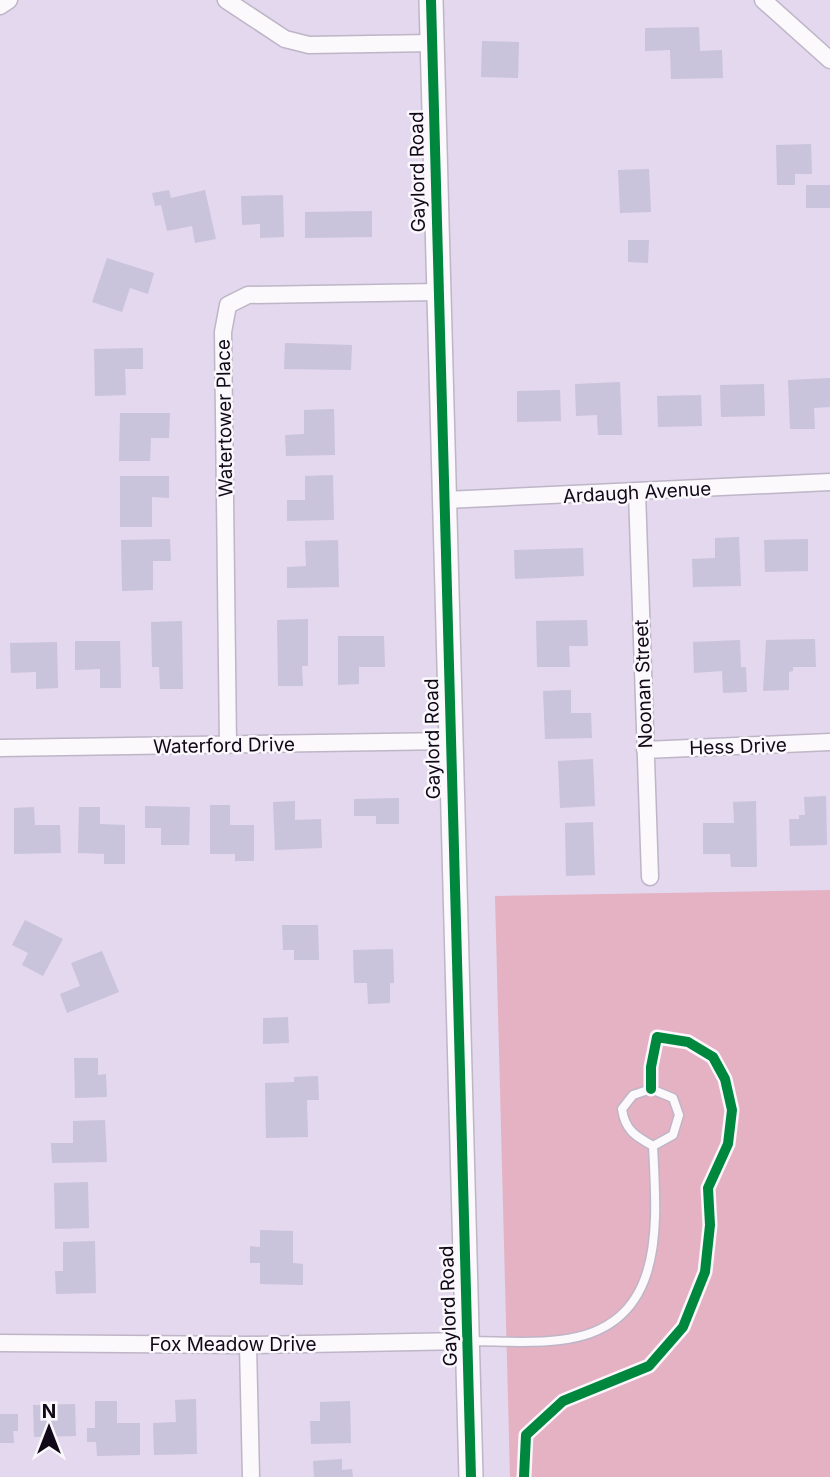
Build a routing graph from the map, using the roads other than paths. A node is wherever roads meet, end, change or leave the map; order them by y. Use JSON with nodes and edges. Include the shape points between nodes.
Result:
{"nodes":[{"id":1,"x":9,"y":0,"type":"edge"},
{"id":2,"x":226,"y":0,"type":"edge"},
{"id":3,"x":431,"y":0,"type":"edge"},
{"id":4,"x":763,"y":0,"type":"edge"},
{"id":5,"x":0,"y":6,"type":"edge"},
{"id":6,"x":249,"y":6,"type":"edge"},
{"id":7,"x":432,"y":43,"type":"junction"},
{"id":8,"x":830,"y":60,"type":"edge"},
{"id":9,"x":438,"y":292,"type":"junction"},
{"id":10,"x":830,"y":482,"type":"edge"},
{"id":11,"x":637,"y":492,"type":"junction"},
{"id":12,"x":444,"y":500,"type":"junction"},
{"id":13,"x":449,"y":741,"type":"junction"},
{"id":14,"x":830,"y":742,"type":"edge"},
{"id":15,"x":228,"y":745,"type":"junction"},
{"id":16,"x":0,"y":748,"type":"edge"},
{"id":17,"x":645,"y":750,"type":"junction"},
{"id":18,"x":650,"y":877,"type":"dead end"},
{"id":19,"x":653,"y":1146,"type":"junction"},
{"id":20,"x":466,"y":1341,"type":"junction"},
{"id":21,"x":0,"y":1343,"type":"edge"},
{"id":22,"x":248,"y":1345,"type":"junction"},
{"id":23,"x":251,"y":1477,"type":"edge"},
{"id":24,"x":471,"y":1477,"type":"edge"}],
"edges":[{"from":1,"to":5,"type":"street"},
{"from":2,"to":6,"type":"street"},
{"from":3,"to":7,"type":"street","name":"Gaylord Road"},
{"from":4,"to":8,"type":"street"},
{"from":6,"to":7,"type":"street","via":[[285,39],[309,45]]},
{"from":7,"to":9,"type":"street","name":"Gaylord Road"},
{"from":9,"to":12,"type":"street","name":"Gaylord Road"},
{"from":9,"to":15,"type":"street","name":"Watertower Place","via":[[248,295],[228,305],[223,332]]},
{"from":10,"to":11,"type":"street","name":"Ardaugh Avenue"},
{"from":11,"to":12,"type":"street","name":"Ardaugh Avenue"},
{"from":11,"to":17,"type":"street","name":"Noonan Street"},
{"from":12,"to":13,"type":"street","name":"Gaylord Road"},
{"from":13,"to":15,"type":"street","name":"Waterford Drive"},
{"from":13,"to":20,"type":"street","name":"Gaylord Road"},
{"from":14,"to":17,"type":"street","name":"Hess Drive"},
{"from":15,"to":16,"type":"street","name":"Waterford Drive"},
{"from":17,"to":18,"type":"street","name":"Noonan Street"},
{"from":19,"to":19,"type":"lane","via":[[673,1135],[679,1115],[673,1098],[650,1089],[633,1096],[622,1109],[624,1124],[633,1135]]},
{"from":19,"to":20,"type":"lane","via":[[655,1238],[650,1264],[642,1292],[620,1316],[596,1332],[561,1340]]},
{"from":20,"to":22,"type":"street","name":"Fox Meadow Drive"},
{"from":20,"to":24,"type":"street","name":"Gaylord Road"},
{"from":21,"to":22,"type":"street","name":"Fox Meadow Drive"},
{"from":22,"to":23,"type":"street"}]}
